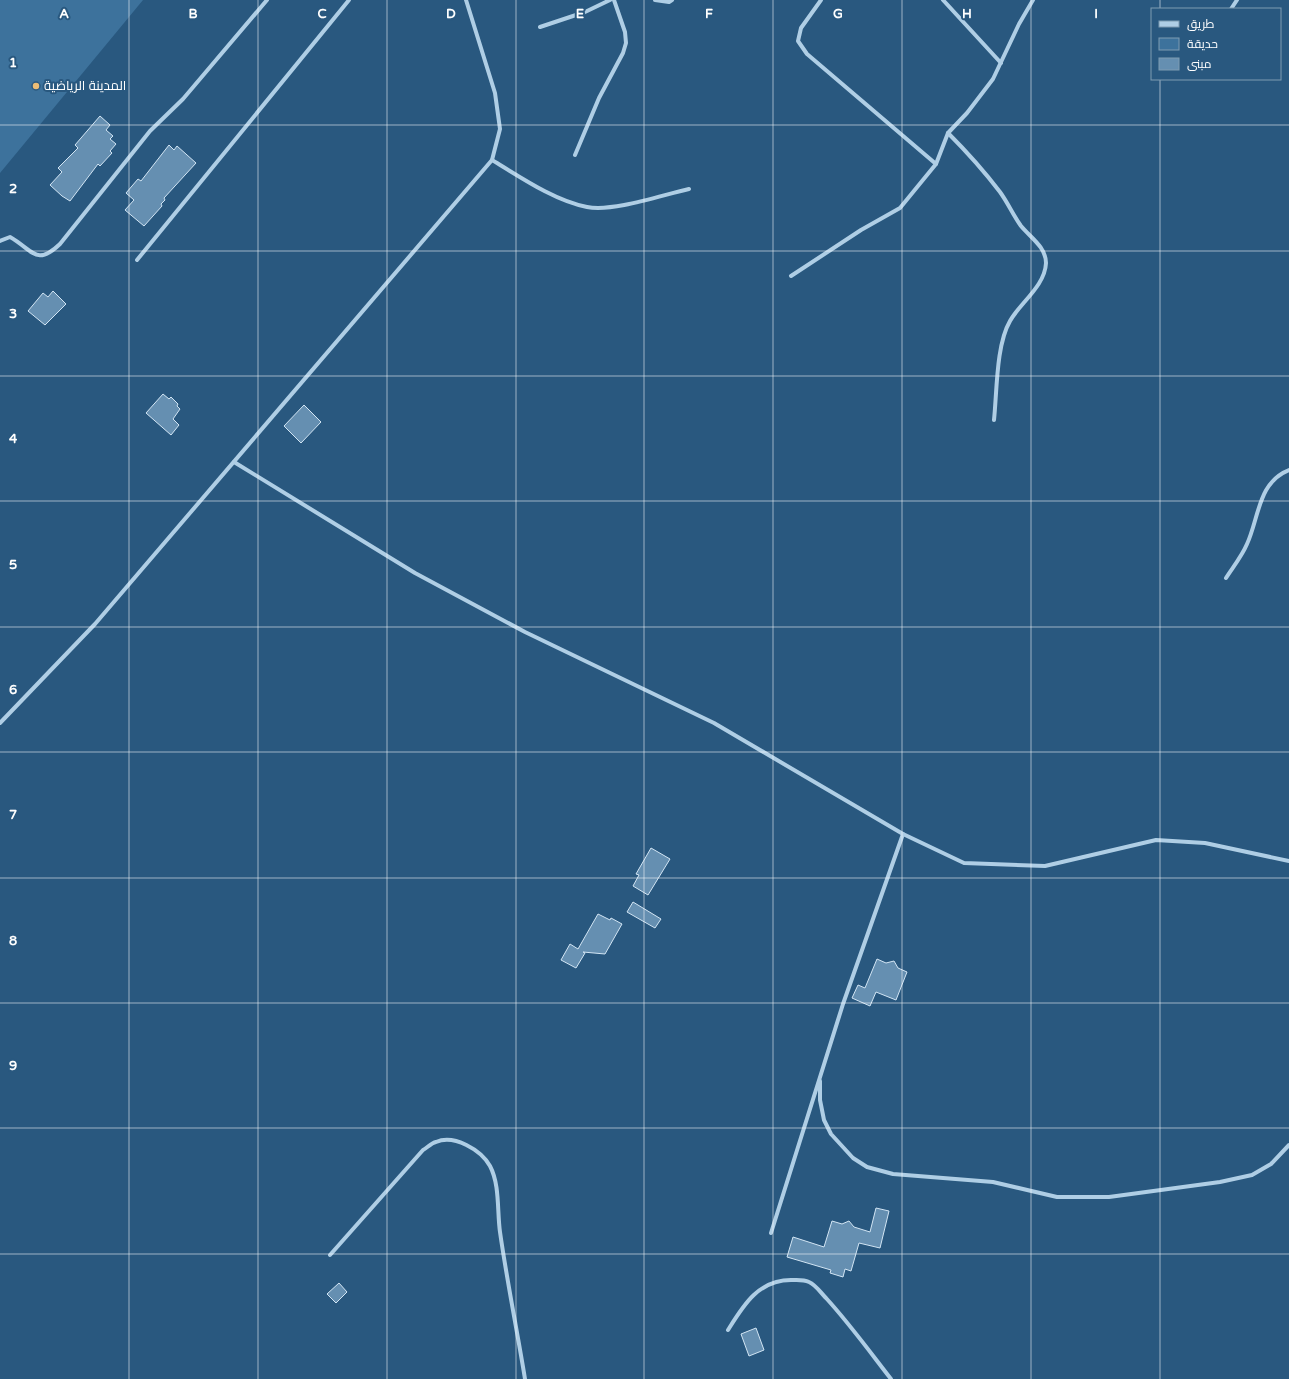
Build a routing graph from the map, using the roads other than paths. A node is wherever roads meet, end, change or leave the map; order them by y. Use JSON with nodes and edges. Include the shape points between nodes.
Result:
{"nodes":[{"id":1,"x":267,"y":0,"type":"edge"},
{"id":2,"x":349,"y":0,"type":"edge"},
{"id":3,"x":466,"y":0,"type":"edge"},
{"id":4,"x":610,"y":0,"type":"edge"},
{"id":5,"x":614,"y":0,"type":"edge"},
{"id":6,"x":655,"y":0,"type":"edge"},
{"id":7,"x":672,"y":0,"type":"edge"},
{"id":8,"x":821,"y":0,"type":"edge"},
{"id":9,"x":943,"y":0,"type":"edge"},
{"id":10,"x":1033,"y":0,"type":"edge"},
{"id":11,"x":540,"y":27,"type":"dead end"},
{"id":12,"x":1001,"y":63,"type":"junction"},
{"id":13,"x":948,"y":133,"type":"junction"},
{"id":14,"x":575,"y":155,"type":"dead end"},
{"id":15,"x":492,"y":160,"type":"junction"},
{"id":16,"x":936,"y":164,"type":"junction"},
{"id":17,"x":689,"y":189,"type":"dead end"},
{"id":18,"x":0,"y":242,"type":"edge"},
{"id":19,"x":137,"y":260,"type":"dead end"},
{"id":20,"x":791,"y":276,"type":"dead end"},
{"id":21,"x":994,"y":420,"type":"dead end"},
{"id":22,"x":234,"y":462,"type":"junction"},
{"id":23,"x":1289,"y":470,"type":"edge"},
{"id":24,"x":1226,"y":578,"type":"dead end"},
{"id":25,"x":0,"y":723,"type":"edge"},
{"id":26,"x":903,"y":834,"type":"junction"},
{"id":27,"x":1289,"y":862,"type":"edge"},
{"id":28,"x":820,"y":1080,"type":"junction"},
{"id":29,"x":1289,"y":1145,"type":"edge"},
{"id":30,"x":771,"y":1233,"type":"dead end"},
{"id":31,"x":330,"y":1255,"type":"dead end"},
{"id":32,"x":728,"y":1330,"type":"dead end"},
{"id":33,"x":524,"y":1379,"type":"edge"},
{"id":34,"x":891,"y":1379,"type":"edge"}],
"edges":[{"from":1,"to":18,"type":"street","via":[[183,99],[150,131],[51,253],[44,256],[34,254],[10,237]]},
{"from":2,"to":19,"type":"street"},
{"from":3,"to":15,"type":"street","via":[[495,93],[500,129]]},
{"from":4,"to":11,"type":"street","via":[[586,12]]},
{"from":5,"to":14,"type":"street","via":[[626,43]]},
{"from":6,"to":7,"type":"street"},
{"from":8,"to":16,"type":"street","via":[[801,28],[798,41],[807,54]]},
{"from":9,"to":12,"type":"street"},
{"from":10,"to":12,"type":"street"},
{"from":12,"to":13,"type":"street","via":[[980,97]]},
{"from":13,"to":16,"type":"street"},
{"from":13,"to":21,"type":"street","via":[[975,160],[1022,227],[1040,247],[1046,261],[1044,274],[1010,321],[1002,344]]},
{"from":15,"to":17,"type":"street","via":[[527,182],[565,200],[588,207],[608,207]]},
{"from":15,"to":22,"type":"street"},
{"from":16,"to":20,"type":"street","via":[[900,208]]},
{"from":22,"to":25,"type":"street","via":[[94,624]]},
{"from":22,"to":26,"type":"street","via":[[415,573],[525,632],[714,723]]},
{"from":23,"to":24,"type":"street","via":[[1275,477],[1263,494],[1246,546]]},
{"from":26,"to":27,"type":"street","via":[[964,863],[1045,866],[1156,840],[1205,843]]},
{"from":26,"to":28,"type":"street","via":[[843,1004]]},
{"from":28,"to":29,"type":"street","via":[[824,1120],[831,1134],[849,1154],[867,1167],[893,1174],[993,1182],[1057,1197],[1109,1197],[1220,1182],[1252,1175],[1271,1164]]},
{"from":28,"to":30,"type":"street"},
{"from":31,"to":33,"type":"street","via":[[423,1150],[436,1142],[450,1140],[467,1145],[480,1154],[490,1166],[495,1181],[500,1230]]},
{"from":32,"to":34,"type":"street","via":[[753,1294],[775,1282],[807,1281],[834,1306]]}]}
